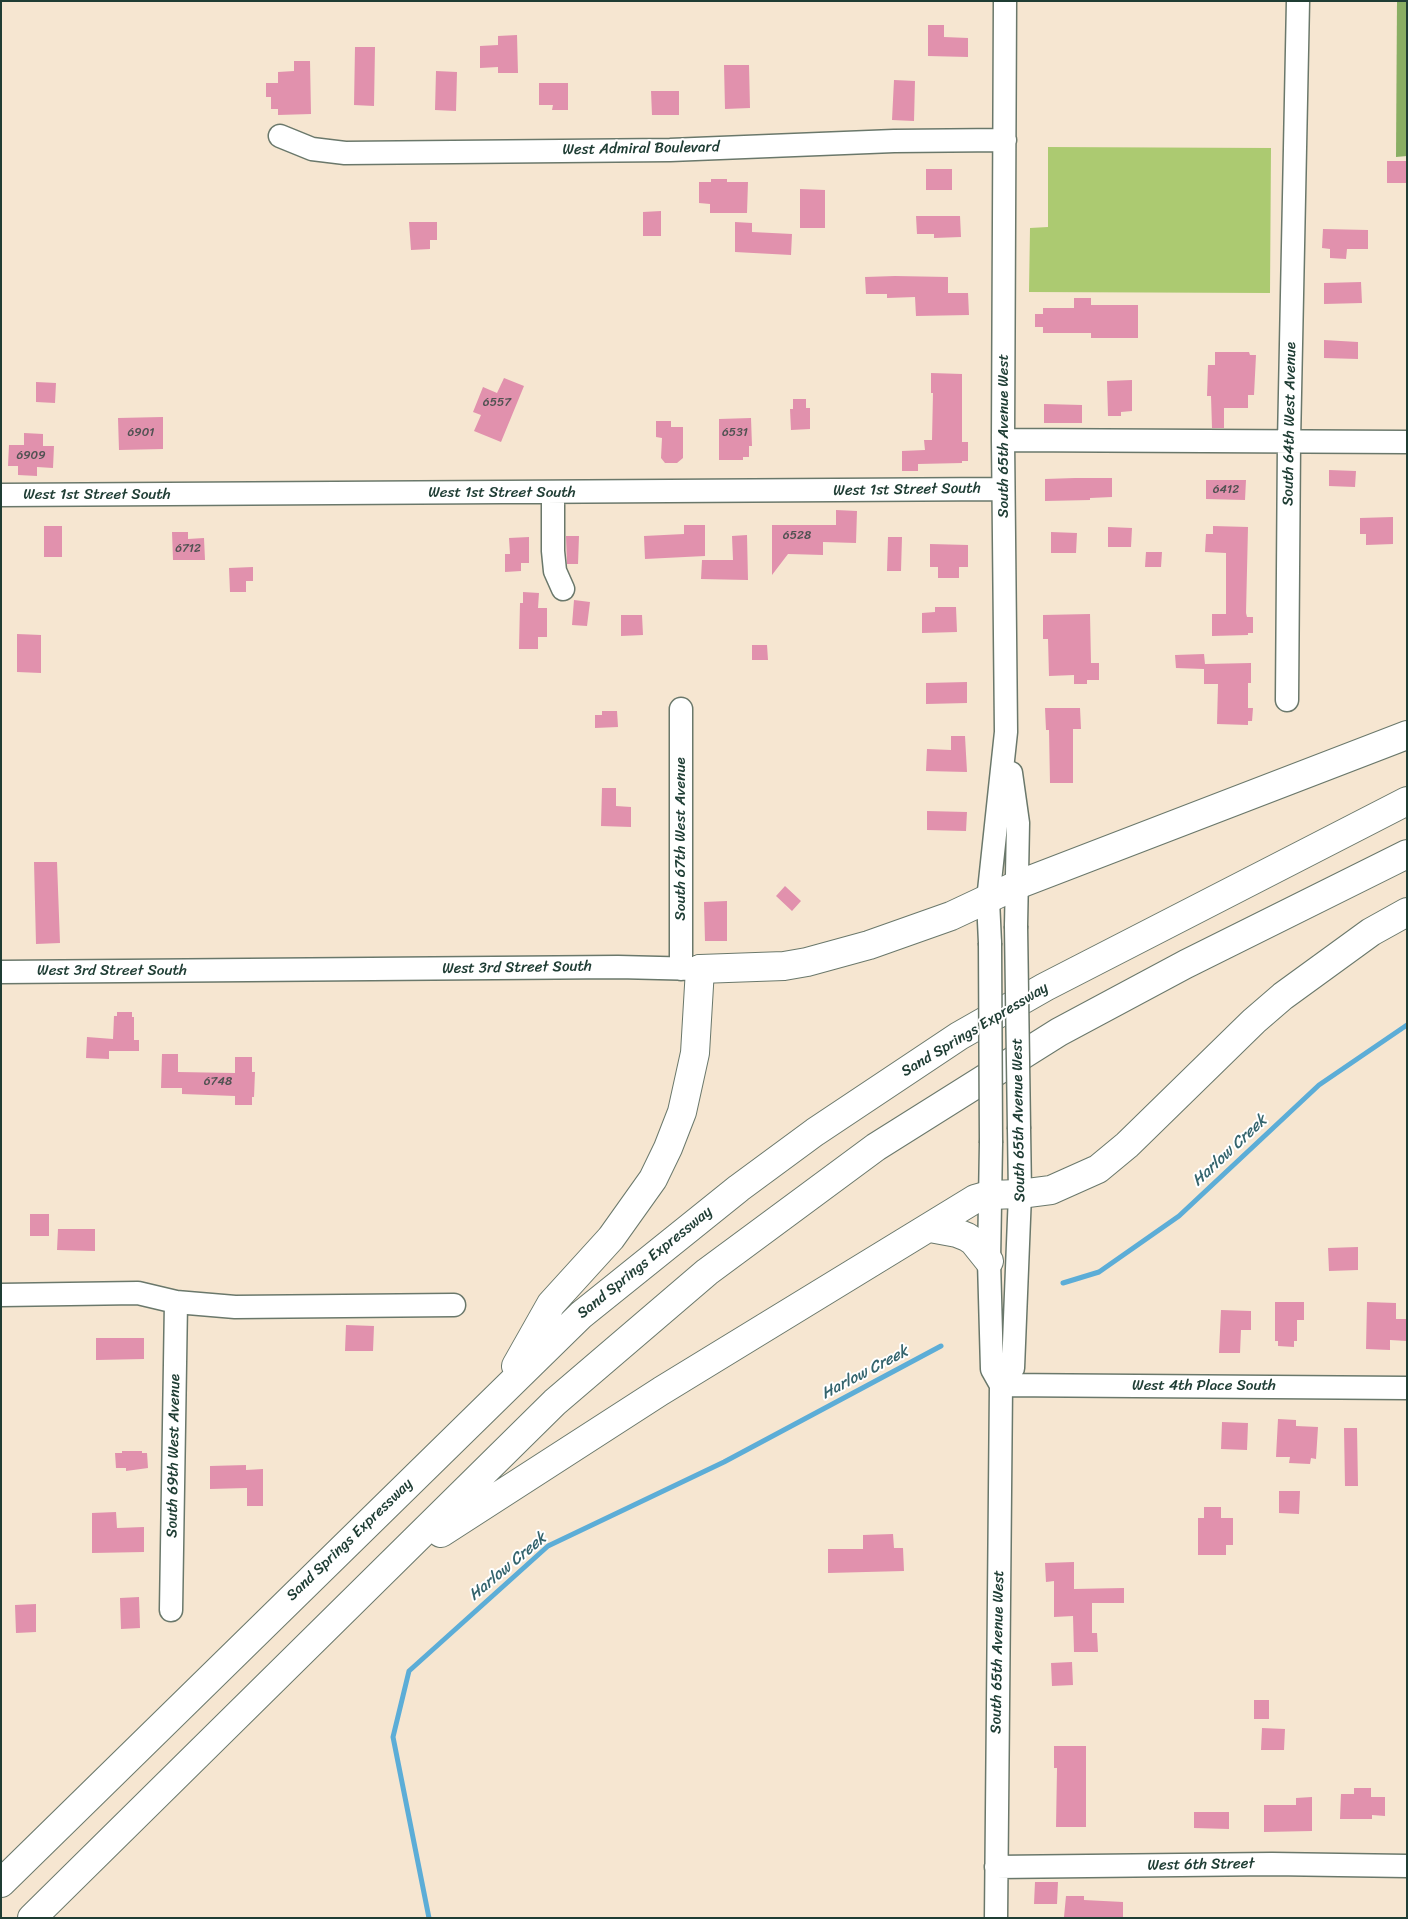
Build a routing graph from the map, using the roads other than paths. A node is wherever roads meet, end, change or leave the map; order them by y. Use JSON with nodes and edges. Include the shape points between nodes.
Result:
{"nodes":[{"id":1,"x":1005,"y":1,"type":"edge"},
{"id":2,"x":1298,"y":1,"type":"edge"},
{"id":3,"x":280,"y":136,"type":"dead end"},
{"id":4,"x":1005,"y":140,"type":"junction"},
{"id":5,"x":1003,"y":440,"type":"junction"},
{"id":6,"x":1289,"y":442,"type":"junction"},
{"id":7,"x":1407,"y":442,"type":"edge"},
{"id":8,"x":1003,"y":489,"type":"junction"},
{"id":9,"x":553,"y":493,"type":"junction"},
{"id":10,"x":1,"y":495,"type":"edge"},
{"id":11,"x":563,"y":589,"type":"dead end"},
{"id":12,"x":1287,"y":700,"type":"dead end"},
{"id":13,"x":681,"y":709,"type":"dead end"},
{"id":14,"x":1006,"y":732,"type":"junction"},
{"id":15,"x":1407,"y":735,"type":"edge"},
{"id":16,"x":1407,"y":801,"type":"edge"},
{"id":17,"x":1407,"y":854,"type":"edge"},
{"id":18,"x":1017,"y":885,"type":"junction"},
{"id":19,"x":988,"y":900,"type":"junction"},
{"id":20,"x":1407,"y":912,"type":"edge"},
{"id":21,"x":690,"y":969,"type":"junction"},
{"id":22,"x":1,"y":972,"type":"edge"},
{"id":23,"x":1020,"y":1194,"type":"junction"},
{"id":24,"x":989,"y":1195,"type":"junction"},
{"id":25,"x":930,"y":1228,"type":"junction"},
{"id":26,"x":989,"y":1261,"type":"junction"},
{"id":27,"x":1,"y":1295,"type":"edge"},
{"id":28,"x":176,"y":1302,"type":"junction"},
{"id":29,"x":454,"y":1305,"type":"dead end"},
{"id":30,"x":1001,"y":1385,"type":"junction"},
{"id":31,"x":1407,"y":1388,"type":"edge"},
{"id":32,"x":501,"y":1393,"type":"junction"},
{"id":33,"x":390,"y":1567,"type":"junction"},
{"id":34,"x":171,"y":1610,"type":"dead end"},
{"id":35,"x":1407,"y":1866,"type":"edge"},
{"id":36,"x":996,"y":1867,"type":"junction"},
{"id":37,"x":1,"y":1883,"type":"edge"},
{"id":38,"x":32,"y":1918,"type":"edge"},
{"id":39,"x":996,"y":1918,"type":"edge"}],
"edges":[{"from":1,"to":4,"type":"street","name":"South 65th Avenue West"},
{"from":2,"to":6,"type":"street","name":"South 64th West Avenue"},
{"from":3,"to":4,"type":"street","name":"West Admiral Boulevard","via":[[312,149],[346,153],[670,150],[894,140]]},
{"from":4,"to":5,"type":"street","name":"South 65th Avenue West"},
{"from":5,"to":6,"type":"street"},
{"from":5,"to":8,"type":"street","name":"South 65th Avenue West"},
{"from":6,"to":7,"type":"street"},
{"from":6,"to":12,"type":"street","name":"South 64th West Avenue"},
{"from":8,"to":9,"type":"street","name":"West 1st Street South"},
{"from":8,"to":14,"type":"street","name":"South 65th Avenue West"},
{"from":9,"to":10,"type":"street","name":"West 1st Street South"},
{"from":9,"to":11,"type":"street","via":[[553,551]]},
{"from":13,"to":21,"type":"street","name":"South 67th West Avenue"},
{"from":14,"to":18,"type":"street","name":"South 65th Avenue West","via":[[1018,823]]},
{"from":14,"to":19,"type":"street","name":"South 65th Avenue West"},
{"from":15,"to":18,"type":"main road","name":"West 3rd Street South"},
{"from":16,"to":32,"type":"main road","name":"Sand Springs Expressway","via":[[1045,988],[959,1036],[815,1132],[738,1188],[581,1315]]},
{"from":17,"to":33,"type":"main road","via":[[1186,964],[1059,1032],[876,1147],[766,1226],[633,1333],[555,1402]]},
{"from":18,"to":19,"type":"main road","name":"West 3rd Street South"},
{"from":18,"to":23,"type":"street","name":"South 65th Avenue West","bridge":true},
{"from":19,"to":21,"type":"main road","name":"West 3rd Street South","via":[[906,932],[807,962],[784,966]]},
{"from":19,"to":24,"type":"street","name":"South 65th Avenue West","bridge":true},
{"from":20,"to":23,"type":"main road","via":[[1371,932],[1283,996],[1098,1169],[1051,1190]]},
{"from":21,"to":22,"type":"street","name":"West 3rd Street South"},
{"from":21,"to":32,"type":"main road","via":[[697,1033],[682,1112],[664,1156],[653,1179],[612,1238],[551,1304]]},
{"from":23,"to":24,"type":"main road"},
{"from":23,"to":30,"type":"street","name":"South 65th Avenue West","via":[[1013,1368]]},
{"from":24,"to":25,"type":"main road","via":[[976,1199]]},
{"from":24,"to":26,"type":"street","name":"South 65th Avenue West"},
{"from":25,"to":26,"type":"main road","via":[[967,1237]]},
{"from":25,"to":33,"type":"main road","via":[[661,1391]]},
{"from":26,"to":30,"type":"street","name":"South 65th Avenue West","via":[[992,1368]]},
{"from":27,"to":28,"type":"street","via":[[138,1293]]},
{"from":28,"to":29,"type":"street","via":[[235,1306]]},
{"from":28,"to":34,"type":"street","name":"South 69th West Avenue"},
{"from":30,"to":31,"type":"street","name":"West 4th Place South"},
{"from":30,"to":36,"type":"street","name":"South 65th Avenue West"},
{"from":32,"to":37,"type":"main road","name":"Sand Springs Expressway"},
{"from":33,"to":38,"type":"main road"},
{"from":35,"to":36,"type":"street","name":"West 6th Street"},
{"from":36,"to":39,"type":"street","name":"South 65th Avenue West"}]}
